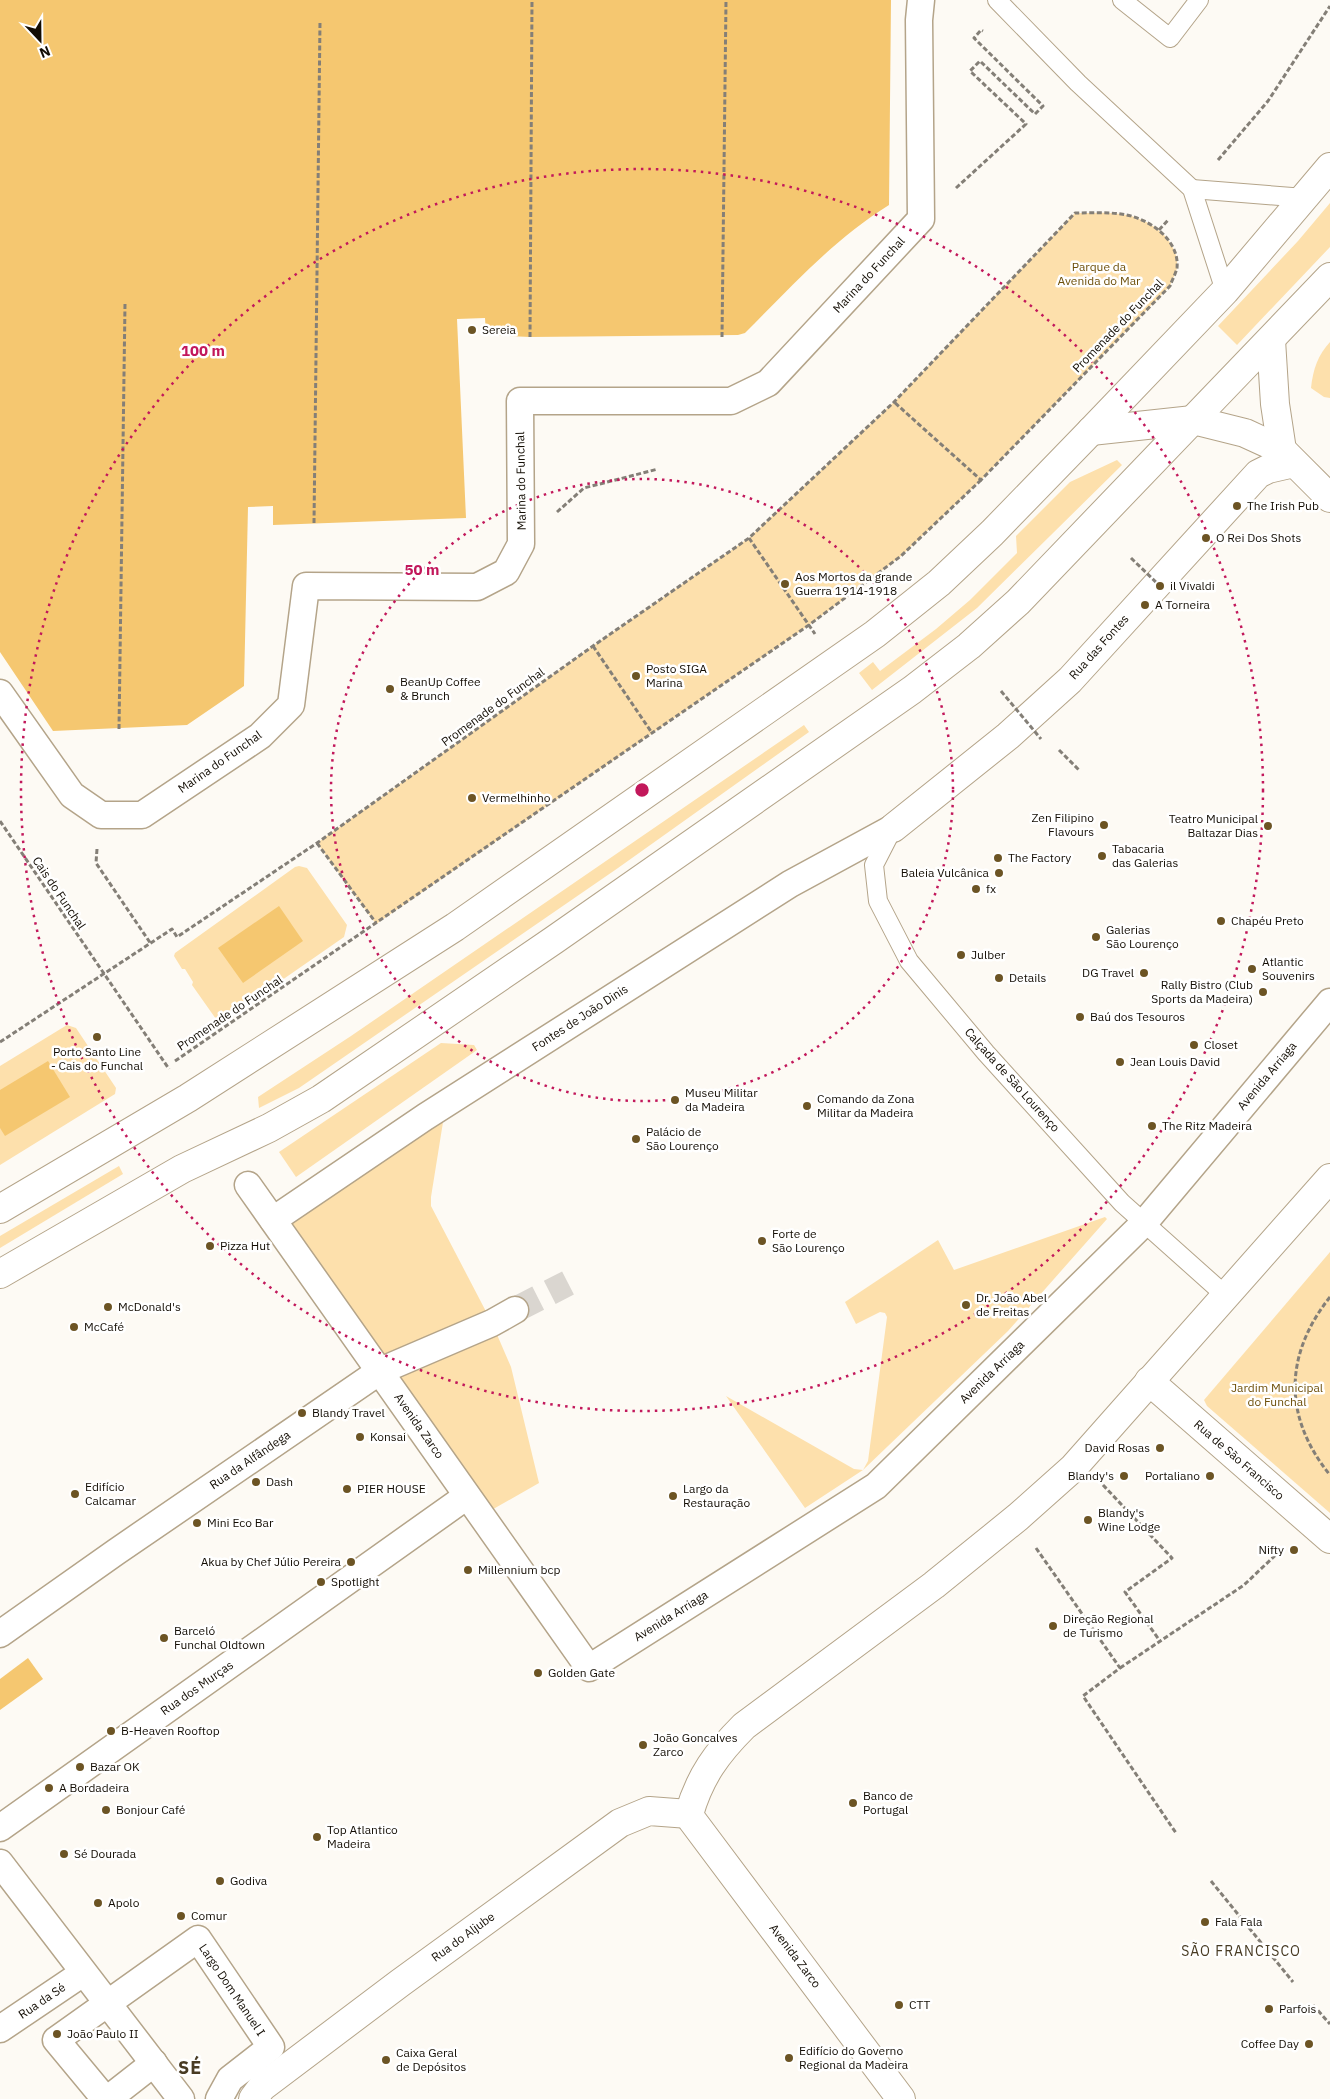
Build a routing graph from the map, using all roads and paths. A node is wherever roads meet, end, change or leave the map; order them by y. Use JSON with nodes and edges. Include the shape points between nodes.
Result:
{"nodes":[{"id":1,"x":532,"y":0,"type":"edge"},
{"id":2,"x":726,"y":0,"type":"edge"},
{"id":3,"x":921,"y":0,"type":"edge"},
{"id":4,"x":997,"y":0,"type":"edge"},
{"id":5,"x":1122,"y":0,"type":"edge"},
{"id":6,"x":1199,"y":0,"type":"edge"},
{"id":7,"x":1330,"y":6,"type":"edge"},
{"id":8,"x":320,"y":22,"type":"dead end"},
{"id":9,"x":981,"y":30,"type":"dead end"},
{"id":10,"x":1212,"y":166,"type":"dead end"},
{"id":11,"x":1330,"y":167,"type":"edge"},
{"id":12,"x":1192,"y":190,"type":"junction"},
{"id":13,"x":1305,"y":198,"type":"junction"},
{"id":14,"x":921,"y":219,"type":"junction"},
{"id":15,"x":1330,"y":277,"type":"edge"},
{"id":16,"x":1225,"y":291,"type":"junction"},
{"id":17,"x":125,"y":304,"type":"dead end"},
{"id":18,"x":722,"y":336,"type":"dead end"},
{"id":19,"x":530,"y":337,"type":"dead end"},
{"id":20,"x":1271,"y":340,"type":"junction"},
{"id":21,"x":894,"y":402,"type":"junction"},
{"id":22,"x":1193,"y":420,"type":"junction"},
{"id":23,"x":1091,"y":431,"type":"junction"},
{"id":24,"x":1288,"y":457,"type":"junction"},
{"id":25,"x":658,"y":469,"type":"dead end"},
{"id":26,"x":981,"y":480,"type":"junction"},
{"id":27,"x":584,"y":488,"type":"dead end"},
{"id":28,"x":1330,"y":498,"type":"edge"},
{"id":29,"x":314,"y":523,"type":"dead end"},
{"id":30,"x":749,"y":538,"type":"junction"},
{"id":31,"x":1131,"y":558,"type":"dead end"},
{"id":32,"x":1160,"y":586,"type":"dead end"},
{"id":33,"x":809,"y":625,"type":"junction"},
{"id":34,"x":818,"y":638,"type":"dead end"},
{"id":35,"x":593,"y":646,"type":"junction"},
{"id":36,"x":1002,"y":691,"type":"dead end"},
{"id":37,"x":0,"y":693,"type":"edge"},
{"id":38,"x":119,"y":729,"type":"dead end"},
{"id":39,"x":652,"y":733,"type":"junction"},
{"id":40,"x":1041,"y":739,"type":"dead end"},
{"id":41,"x":1059,"y":750,"type":"dead end"},
{"id":42,"x":1080,"y":772,"type":"dead end"},
{"id":43,"x":0,"y":821,"type":"edge"},
{"id":44,"x":893,"y":828,"type":"junction"},
{"id":45,"x":317,"y":844,"type":"junction"},
{"id":46,"x":96,"y":863,"type":"dead end"},
{"id":47,"x":376,"y":924,"type":"junction"},
{"id":48,"x":151,"y":944,"type":"junction"},
{"id":49,"x":104,"y":974,"type":"junction"},
{"id":50,"x":1330,"y":1002,"type":"edge"},
{"id":51,"x":0,"y":1042,"type":"edge"},
{"id":52,"x":167,"y":1066,"type":"junction"},
{"id":53,"x":160,"y":1071,"type":"dead end"},
{"id":54,"x":171,"y":1072,"type":"dead end"},
{"id":55,"x":1330,"y":1178,"type":"edge"},
{"id":56,"x":248,"y":1185,"type":"dead end"},
{"id":57,"x":0,"y":1209,"type":"edge"},
{"id":58,"x":273,"y":1220,"type":"junction"},
{"id":59,"x":1144,"y":1222,"type":"junction"},
{"id":60,"x":0,"y":1274,"type":"edge"},
{"id":61,"x":1226,"y":1295,"type":"junction"},
{"id":62,"x":1330,"y":1297,"type":"edge"},
{"id":63,"x":515,"y":1310,"type":"tunnel mouth"},
{"id":64,"x":380,"y":1371,"type":"junction"},
{"id":65,"x":1149,"y":1381,"type":"junction"},
{"id":66,"x":1330,"y":1475,"type":"edge"},
{"id":67,"x":1098,"y":1480,"type":"dead end"},
{"id":68,"x":467,"y":1496,"type":"junction"},
{"id":69,"x":1309,"y":1522,"type":"junction"},
{"id":70,"x":1330,"y":1539,"type":"edge"},
{"id":71,"x":1034,"y":1546,"type":"dead end"},
{"id":72,"x":0,"y":1634,"type":"edge"},
{"id":73,"x":1160,"y":1640,"type":"junction"},
{"id":74,"x":589,"y":1668,"type":"joint"},
{"id":75,"x":1120,"y":1668,"type":"junction"},
{"id":76,"x":689,"y":1814,"type":"junction"},
{"id":77,"x":0,"y":1828,"type":"edge"},
{"id":78,"x":1176,"y":1833,"type":"dead end"},
{"id":79,"x":0,"y":1864,"type":"edge"},
{"id":80,"x":1211,"y":1881,"type":"dead end"},
{"id":81,"x":83,"y":1973,"type":"junction"},
{"id":82,"x":1293,"y":1982,"type":"dead end"},
{"id":83,"x":107,"y":2004,"type":"junction"},
{"id":84,"x":1313,"y":2005,"type":"dead end"},
{"id":85,"x":1330,"y":2024,"type":"edge"},
{"id":86,"x":0,"y":2029,"type":"edge"},
{"id":87,"x":154,"y":2063,"type":"junction"},
{"id":88,"x":107,"y":2099,"type":"edge"},
{"id":89,"x":181,"y":2099,"type":"edge"},
{"id":90,"x":220,"y":2099,"type":"edge"},
{"id":91,"x":253,"y":2099,"type":"edge"},
{"id":92,"x":900,"y":2099,"type":"edge"}],
"edges":[{"from":1,"to":19,"type":"path"},
{"from":2,"to":18,"type":"path"},
{"from":3,"to":14,"type":"street"},
{"from":4,"to":12,"type":"lane","via":[[1078,83]]},
{"from":5,"to":6,"type":"lane","via":[[1170,38]]},
{"from":7,"to":10,"type":"path","via":[[1268,101]]},
{"from":8,"to":29,"type":"path"},
{"from":9,"to":14,"type":"path","via":[[974,38],[1043,106],[1035,114],[980,61],[970,71],[1026,124]]},
{"from":11,"to":13,"type":"main road"},
{"from":12,"to":13,"type":"lane"},
{"from":12,"to":16,"type":"lane"},
{"from":13,"to":16,"type":"main road"},
{"from":14,"to":37,"type":"street","name":"Marina do Funchal","via":[[768,383],[731,401],[520,401],[521,544],[506,572],[477,587],[306,586],[291,705],[260,736],[142,815],[101,815],[72,795]]},
{"from":15,"to":20,"type":"main road"},
{"from":16,"to":23,"type":"main road"},
{"from":17,"to":38,"type":"path"},
{"from":20,"to":22,"type":"main road"},
{"from":20,"to":24,"type":"main road","via":[[1275,404]]},
{"from":21,"to":26,"type":"path"},
{"from":21,"to":26,"type":"path","name":"Promenade do Funchal","via":[[1075,213],[1122,214],[1159,230],[1173,246],[1177,268],[1170,286]]},
{"from":21,"to":30,"type":"path","name":"Promenade do Funchal"},
{"from":22,"to":23,"type":"main road"},
{"from":22,"to":24,"type":"main road","via":[[1245,433]]},
{"from":22,"to":60,"type":"main road","via":[[1018,602],[969,646],[912,690],[321,1099],[270,1128],[182,1169]]},
{"from":23,"to":57,"type":"main road","via":[[992,533],[875,634],[455,927],[188,1098]]},
{"from":24,"to":28,"type":"main road"},
{"from":24,"to":44,"type":"main road","name":"Rua das Fontes","via":[[1258,474],[1070,680],[1008,736]]},
{"from":25,"to":27,"type":"path"},
{"from":26,"to":33,"type":"path","name":"Promenade do Funchal","via":[[900,556]]},
{"from":30,"to":33,"type":"path"},
{"from":30,"to":35,"type":"path","name":"Promenade do Funchal"},
{"from":31,"to":32,"type":"path","bridge":true},
{"from":33,"to":34,"type":"path"},
{"from":33,"to":39,"type":"path","name":"Promenade do Funchal"},
{"from":35,"to":39,"type":"path"},
{"from":35,"to":45,"type":"path","name":"Promenade do Funchal"},
{"from":36,"to":40,"type":"path","bridge":true},
{"from":39,"to":47,"type":"path","name":"Promenade do Funchal"},
{"from":41,"to":42,"type":"path"},
{"from":43,"to":49,"type":"path","name":"Cais do Funchal"},
{"from":44,"to":58,"type":"street","name":"Fontes de João Dinis","via":[[790,884],[425,1117]]},
{"from":44,"to":59,"type":"lane","name":"Calçada de São Lourenço","via":[[874,865],[878,902],[909,961],[986,1053],[1122,1203]]},
{"from":45,"to":47,"type":"path"},
{"from":45,"to":48,"type":"path","name":"Promenade do Funchal","via":[[177,937],[172,929]]},
{"from":46,"to":48,"type":"path"},
{"from":47,"to":52,"type":"path","name":"Promenade do Funchal"},
{"from":48,"to":49,"type":"path","name":"Promenade do Funchal"},
{"from":49,"to":51,"type":"path","name":"Promenade do Funchal"},
{"from":49,"to":52,"type":"path"},
{"from":50,"to":59,"type":"street","name":"Avenida Arriaga"},
{"from":52,"to":53,"type":"path","name":"Promenade do Funchal"},
{"from":52,"to":54,"type":"path"},
{"from":55,"to":61,"type":"main road"},
{"from":56,"to":58,"type":"street","name":"Avenida Zarco"},
{"from":58,"to":64,"type":"street","name":"Avenida Zarco"},
{"from":59,"to":61,"type":"lane","name":"Calçada de São Lourenço"},
{"from":59,"to":74,"type":"street","name":"Avenida Arriaga","via":[[876,1486]]},
{"from":61,"to":65,"type":"main road"},
{"from":62,"to":66,"type":"path","via":[[1300,1350],[1294,1374],[1299,1419],[1318,1460]]},
{"from":63,"to":64,"type":"street","name":"Rua da Alfândega"},
{"from":64,"to":68,"type":"street","name":"Avenida Zarco"},
{"from":64,"to":72,"type":"street","name":"Rua da Alfândega"},
{"from":65,"to":69,"type":"main road","name":"Rua de São Francisco"},
{"from":65,"to":76,"type":"main road","via":[[1073,1468],[1018,1517],[934,1586],[744,1726],[720,1750],[705,1773]]},
{"from":67,"to":73,"type":"path","via":[[1172,1558],[1125,1592]]},
{"from":68,"to":74,"type":"street","name":"Avenida Zarco"},
{"from":68,"to":77,"type":"street","name":"Rua dos Murças"},
{"from":69,"to":70,"type":"main road","name":"Rua de São Francisco"},
{"from":69,"to":73,"type":"path","via":[[1244,1585]]},
{"from":71,"to":75,"type":"path"},
{"from":73,"to":75,"type":"path"},
{"from":75,"to":78,"type":"path","via":[[1083,1696]]},
{"from":76,"to":91,"type":"main road","name":"Rua do Aljube","via":[[649,1811],[620,1823],[400,1983],[262,2087]]},
{"from":76,"to":92,"type":"main road","name":"Avenida Zarco"},
{"from":79,"to":81,"type":"street"},
{"from":80,"to":82,"type":"path"},
{"from":81,"to":83,"type":"street"},
{"from":81,"to":86,"type":"street","name":"Rua da Sé"},
{"from":83,"to":87,"type":"street"},
{"from":83,"to":88,"type":"street","name":"Largo Dom Manuel I","via":[[56,2040]]},
{"from":83,"to":90,"type":"street","name":"Largo Dom Manuel I","via":[[198,1940],[271,2047],[230,2078]]},
{"from":84,"to":85,"type":"path"},
{"from":87,"to":88,"type":"street"},
{"from":87,"to":89,"type":"street"}]}
